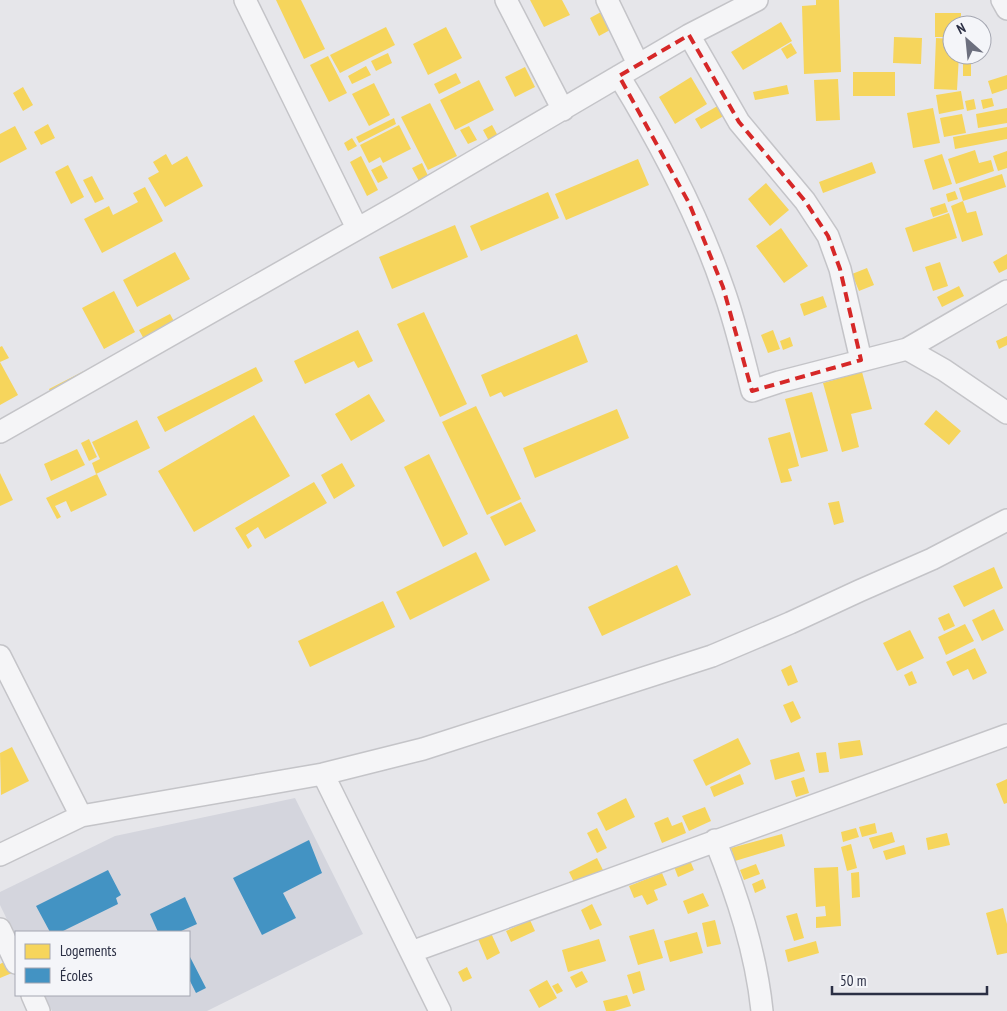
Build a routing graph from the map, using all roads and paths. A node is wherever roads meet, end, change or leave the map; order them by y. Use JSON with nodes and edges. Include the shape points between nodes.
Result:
{"nodes":[{"id":1,"x":245,"y":0,"type":"edge"},
{"id":2,"x":506,"y":0,"type":"edge"},
{"id":3,"x":607,"y":0,"type":"edge"},
{"id":4,"x":757,"y":0,"type":"edge"},
{"id":5,"x":1002,"y":0,"type":"edge"},
{"id":6,"x":1007,"y":9,"type":"edge"},
{"id":7,"x":689,"y":35,"type":"junction"},
{"id":8,"x":638,"y":64,"type":"junction"},
{"id":9,"x":619,"y":76,"type":"junction"},
{"id":10,"x":563,"y":110,"type":"junction"},
{"id":11,"x":357,"y":228,"type":"junction"},
{"id":12,"x":1007,"y":291,"type":"edge"},
{"id":13,"x":907,"y":349,"type":"junction"},
{"id":14,"x":861,"y":360,"type":"junction"},
{"id":15,"x":1007,"y":413,"type":"edge"},
{"id":16,"x":0,"y":432,"type":"edge"},
{"id":17,"x":1007,"y":520,"type":"edge"},
{"id":18,"x":0,"y":656,"type":"edge"},
{"id":19,"x":1007,"y":735,"type":"edge"},
{"id":20,"x":323,"y":774,"type":"junction"},
{"id":21,"x":81,"y":816,"type":"junction"},
{"id":22,"x":715,"y":840,"type":"junction"},
{"id":23,"x":0,"y":855,"type":"edge"},
{"id":24,"x":0,"y":929,"type":"edge"},
{"id":25,"x":411,"y":952,"type":"junction"},
{"id":26,"x":15,"y":961,"type":"edge"},
{"id":27,"x":32,"y":996,"type":"edge"},
{"id":28,"x":39,"y":1011,"type":"edge"},
{"id":29,"x":440,"y":1011,"type":"edge"},
{"id":30,"x":762,"y":1011,"type":"edge"}],
"edges":[{"from":1,"to":11,"type":"street"},
{"from":2,"to":10,"type":"street"},
{"from":3,"to":8,"type":"street"},
{"from":4,"to":7,"type":"street"},
{"from":5,"to":6,"type":"street"},
{"from":7,"to":8,"type":"street"},
{"from":7,"to":14,"type":"street","via":[[739,122],[805,201],[828,236],[840,269]]},
{"from":8,"to":9,"type":"street"},
{"from":9,"to":10,"type":"street"},
{"from":9,"to":14,"type":"street","via":[[655,134],[690,203],[723,287],[752,391]]},
{"from":10,"to":11,"type":"street"},
{"from":11,"to":16,"type":"street"},
{"from":12,"to":13,"type":"street"},
{"from":13,"to":14,"type":"street"},
{"from":13,"to":15,"type":"street"},
{"from":17,"to":20,"type":"street","via":[[932,559],[712,656],[423,749]]},
{"from":18,"to":21,"type":"street"},
{"from":19,"to":22,"type":"street"},
{"from":20,"to":21,"type":"street"},
{"from":20,"to":25,"type":"street"},
{"from":21,"to":23,"type":"street"},
{"from":22,"to":25,"type":"street"},
{"from":22,"to":30,"type":"street","via":[[746,930]]},
{"from":24,"to":26,"type":"street"},
{"from":25,"to":29,"type":"street"},
{"from":27,"to":28,"type":"street"}]}
